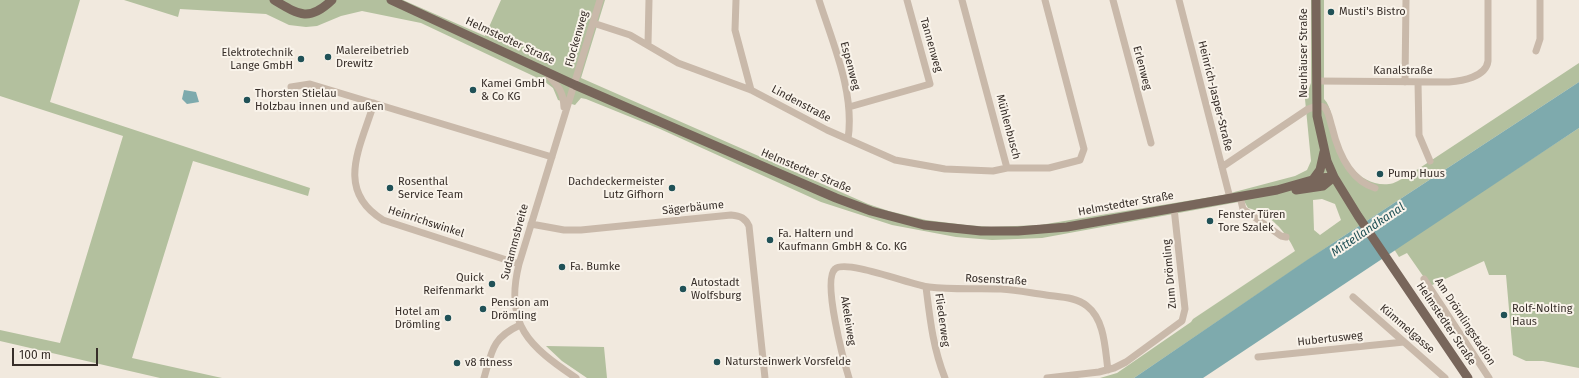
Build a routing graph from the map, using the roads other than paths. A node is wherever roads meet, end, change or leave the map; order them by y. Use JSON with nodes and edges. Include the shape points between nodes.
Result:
{"nodes":[{"id":1,"x":274,"y":0,"type":"edge"},
{"id":2,"x":332,"y":0,"type":"edge"},
{"id":3,"x":391,"y":0,"type":"edge"},
{"id":4,"x":600,"y":0,"type":"edge"},
{"id":5,"x":650,"y":0,"type":"edge"},
{"id":6,"x":736,"y":0,"type":"edge"},
{"id":7,"x":819,"y":0,"type":"edge"},
{"id":8,"x":907,"y":0,"type":"edge"},
{"id":9,"x":962,"y":0,"type":"edge"},
{"id":10,"x":1045,"y":0,"type":"edge"},
{"id":11,"x":1113,"y":0,"type":"edge"},
{"id":12,"x":1179,"y":0,"type":"edge"},
{"id":13,"x":1316,"y":0,"type":"edge"},
{"id":14,"x":1406,"y":0,"type":"edge"},
{"id":15,"x":1488,"y":0,"type":"edge"},
{"id":16,"x":1540,"y":0,"type":"edge"},
{"id":17,"x":326,"y":3,"type":"edge"},
{"id":18,"x":592,"y":23,"type":"junction"},
{"id":19,"x":648,"y":44,"type":"junction"},
{"id":20,"x":1536,"y":51,"type":"dead end"},
{"id":21,"x":546,"y":71,"type":"junction"},
{"id":22,"x":1316,"y":81,"type":"junction"},
{"id":23,"x":1405,"y":82,"type":"junction"},
{"id":24,"x":1418,"y":82,"type":"junction"},
{"id":25,"x":575,"y":85,"type":"junction"},
{"id":26,"x":291,"y":87,"type":"dead end"},
{"id":27,"x":751,"y":90,"type":"junction"},
{"id":28,"x":374,"y":103,"type":"junction"},
{"id":29,"x":1316,"y":106,"type":"junction"},
{"id":30,"x":849,"y":107,"type":"junction"},
{"id":31,"x":564,"y":114,"type":"junction"},
{"id":32,"x":848,"y":139,"type":"junction"},
{"id":33,"x":1150,"y":142,"type":"dead end"},
{"id":34,"x":1324,"y":152,"type":"junction"},
{"id":35,"x":552,"y":157,"type":"junction"},
{"id":36,"x":1430,"y":161,"type":"dead end"},
{"id":37,"x":1222,"y":167,"type":"junction"},
{"id":38,"x":1007,"y":168,"type":"junction"},
{"id":39,"x":1334,"y":177,"type":"junction"},
{"id":40,"x":1312,"y":181,"type":"junction"},
{"id":41,"x":1323,"y":186,"type":"junction"},
{"id":42,"x":1375,"y":188,"type":"dead end"},
{"id":43,"x":1277,"y":190,"type":"junction"},
{"id":44,"x":1345,"y":195,"type":"junction"},
{"id":45,"x":1240,"y":196,"type":"junction"},
{"id":46,"x":1230,"y":198,"type":"junction"},
{"id":47,"x":1174,"y":208,"type":"junction"},
{"id":48,"x":531,"y":224,"type":"junction"},
{"id":49,"x":1286,"y":237,"type":"dead end"},
{"id":50,"x":519,"y":264,"type":"junction"},
{"id":51,"x":836,"y":268,"type":"joint"},
{"id":52,"x":1424,"y":279,"type":"dead end"},
{"id":53,"x":926,"y":287,"type":"junction"},
{"id":54,"x":1353,"y":297,"type":"dead end"},
{"id":55,"x":520,"y":325,"type":"junction"},
{"id":56,"x":1404,"y":342,"type":"junction"},
{"id":57,"x":1258,"y":357,"type":"dead end"},
{"id":58,"x":1108,"y":370,"type":"junction"},
{"id":59,"x":484,"y":378,"type":"edge"},
{"id":60,"x":576,"y":378,"type":"edge"},
{"id":61,"x":765,"y":378,"type":"edge"},
{"id":62,"x":849,"y":378,"type":"edge"},
{"id":63,"x":945,"y":378,"type":"edge"},
{"id":64,"x":1047,"y":378,"type":"edge"},
{"id":65,"x":1445,"y":378,"type":"edge"},
{"id":66,"x":1468,"y":378,"type":"edge"},
{"id":67,"x":1489,"y":378,"type":"edge"}],
"edges":[{"from":1,"to":17,"type":"main road","via":[[303,15],[315,13]]},
{"from":2,"to":17,"type":"main road"},
{"from":3,"to":21,"type":"main road","name":"Helmstedter Straße"},
{"from":4,"to":18,"type":"street","name":"Flockenweg"},
{"from":5,"to":19,"type":"street"},
{"from":6,"to":27,"type":"street","via":[[735,30]]},
{"from":7,"to":30,"type":"street","name":"Espenweg","via":[[841,70]]},
{"from":8,"to":30,"type":"street","name":"Tannenweg","via":[[930,84]]},
{"from":9,"to":38,"type":"street","name":"Mühlenbusch"},
{"from":10,"to":38,"type":"street","name":"Mühlenbusch","via":[[1084,151],[1080,160],[1049,168]]},
{"from":11,"to":33,"type":"street","name":"Erlenweg"},
{"from":12,"to":37,"type":"street","name":"Heinrich-Jasper-Straße"},
{"from":13,"to":22,"type":"main road","name":"Neuhäuser Straße"},
{"from":14,"to":23,"type":"street"},
{"from":15,"to":24,"type":"street","name":"Kanalstraße","via":[[1486,69],[1482,73],[1456,82]]},
{"from":16,"to":20,"type":"street","via":[[1540,39]]},
{"from":18,"to":19,"type":"street","name":"Lindenstraße","via":[[630,35]]},
{"from":18,"to":25,"type":"street","name":"Flockenweg"},
{"from":19,"to":27,"type":"street","name":"Lindenstraße","via":[[678,63]]},
{"from":21,"to":25,"type":"main road","name":"Helmstedter Straße"},
{"from":21,"to":31,"type":"street","name":"Sudammsbreite","via":[[560,89],[564,100]]},
{"from":22,"to":23,"type":"street","name":"Kanalstraße"},
{"from":22,"to":29,"type":"main road","name":"Neuhäuser Straße"},
{"from":23,"to":24,"type":"street","name":"Kanalstraße"},
{"from":24,"to":36,"type":"street","via":[[1419,135]]},
{"from":25,"to":31,"type":"street","name":"Sudammsbreite"},
{"from":25,"to":47,"type":"main road","name":"Helmstedter Straße","via":[[853,205],[924,225],[981,231],[1039,230]]},
{"from":26,"to":28,"type":"street","via":[[310,84]]},
{"from":27,"to":32,"type":"street","name":"Lindenstraße"},
{"from":28,"to":35,"type":"street"},
{"from":28,"to":50,"type":"street","name":"Heinrichswinkel","via":[[354,171],[356,189],[366,207],[383,220]]},
{"from":29,"to":34,"type":"main road","name":"Neuhäuser Straße"},
{"from":29,"to":37,"type":"street","via":[[1308,108]]},
{"from":29,"to":42,"type":"street","name":"Neuhäuser Straße","via":[[1325,108],[1346,166],[1359,180]]},
{"from":30,"to":32,"type":"street","name":"Espenweg"},
{"from":31,"to":35,"type":"street","name":"Sudammsbreite"},
{"from":32,"to":38,"type":"street","name":"Lindenstraße","via":[[895,160],[920,165],[970,171]]},
{"from":34,"to":39,"type":"main road","name":"Neuhäuser Straße"},
{"from":34,"to":40,"type":"main road","via":[[1320,170]]},
{"from":35,"to":48,"type":"street","name":"Sudammsbreite"},
{"from":37,"to":46,"type":"street","name":"Heinrich-Jasper-Straße"},
{"from":39,"to":40,"type":"main road","name":"Helmstedter Straße"},
{"from":39,"to":41,"type":"main road"},
{"from":39,"to":44,"type":"main road"},
{"from":40,"to":43,"type":"main road","name":"Helmstedter Straße"},
{"from":41,"to":43,"type":"main road","name":"Helmstedter Straße","via":[[1290,191]]},
{"from":41,"to":44,"type":"main road"},
{"from":43,"to":45,"type":"main road","name":"Helmstedter Straße"},
{"from":44,"to":66,"type":"main road","name":"Helmstedter Straße"},
{"from":45,"to":46,"type":"main road","name":"Helmstedter Straße"},
{"from":45,"to":49,"type":"street","via":[[1243,209]]},
{"from":46,"to":47,"type":"main road","name":"Helmstedter Straße"},
{"from":47,"to":58,"type":"street","name":"Zum Drömling","via":[[1184,318],[1126,362]]},
{"from":48,"to":50,"type":"street","name":"Sudammsbreite"},
{"from":48,"to":61,"type":"street","name":"Sägerbäume","via":[[564,230],[581,230],[740,216],[749,226]]},
{"from":50,"to":55,"type":"street","name":"Sudammsbreite","via":[[513,299]]},
{"from":51,"to":53,"type":"street","name":"Rosenstraße","via":[[846,266]]},
{"from":51,"to":62,"type":"street","name":"Akeleiweg","via":[[832,278],[834,311],[839,344]]},
{"from":52,"to":67,"type":"street","name":"Am Drömlingstadion"},
{"from":53,"to":58,"type":"street","name":"Rosenstraße","via":[[1016,290],[1066,297],[1081,302],[1090,309],[1100,324]]},
{"from":53,"to":63,"type":"street","name":"Fliederweg","via":[[931,334]]},
{"from":54,"to":56,"type":"street","name":"Kümmelgasse"},
{"from":55,"to":59,"type":"street","via":[[506,332],[495,343]]},
{"from":55,"to":60,"type":"street","name":"Sudammsbreite","via":[[534,345]]},
{"from":56,"to":57,"type":"street","name":"Hubertusweg"},
{"from":56,"to":65,"type":"street","name":"Kümmelgasse"},
{"from":58,"to":64,"type":"street"}]}
